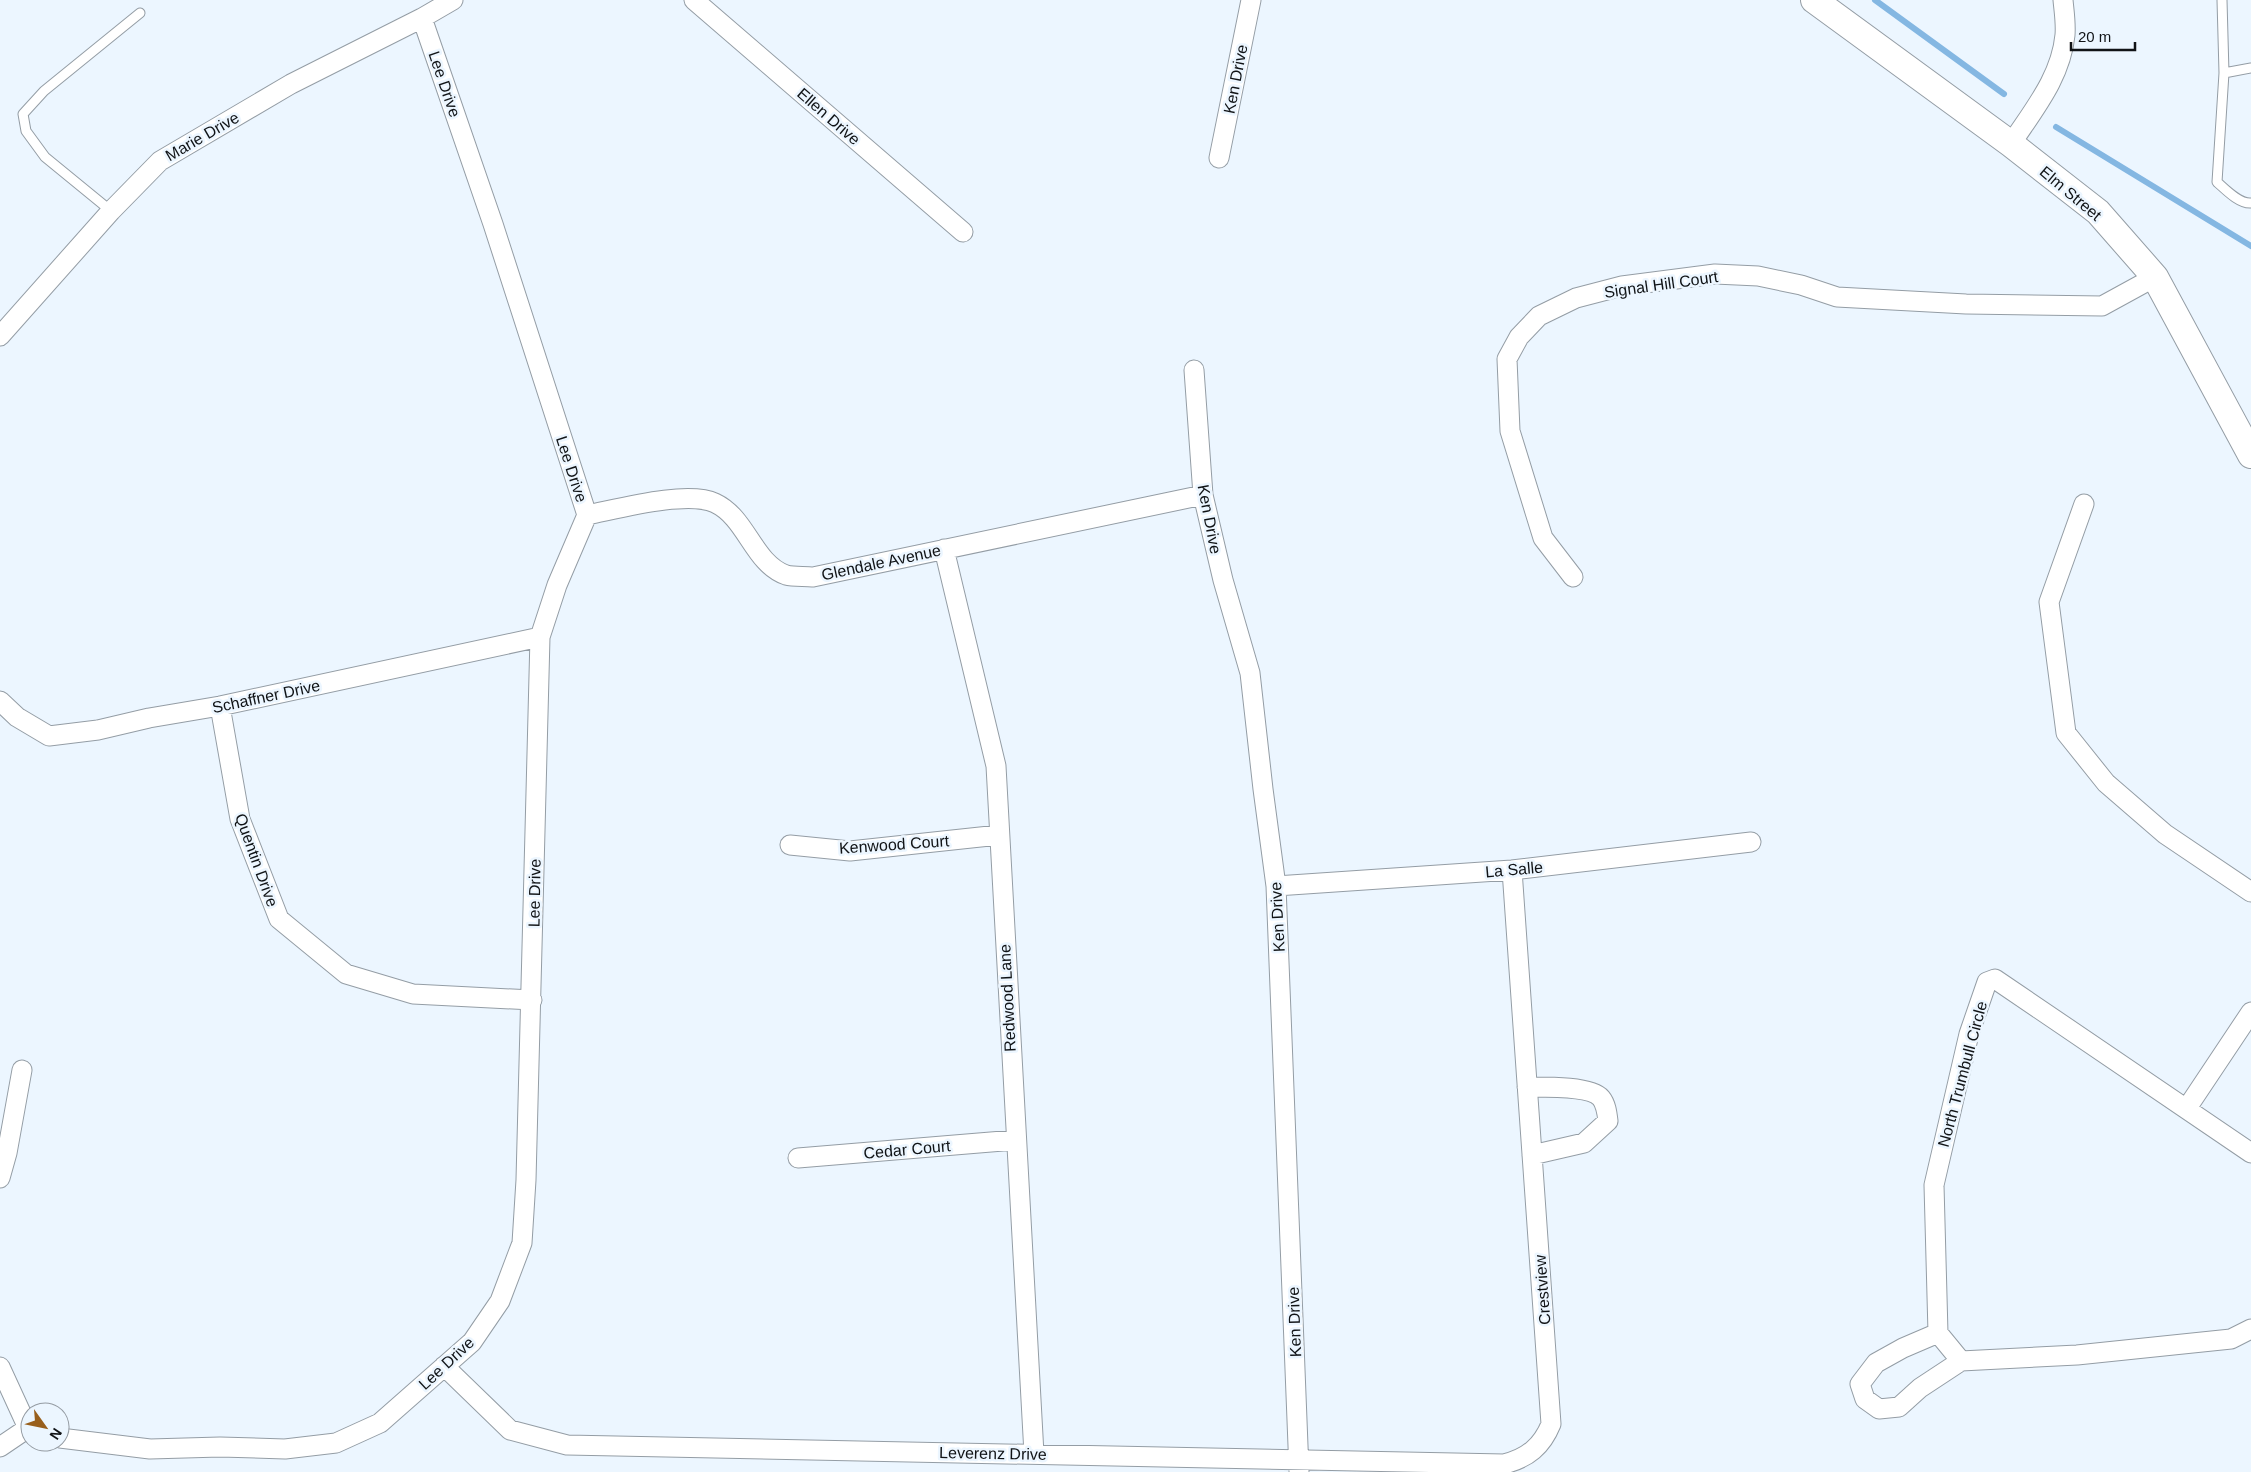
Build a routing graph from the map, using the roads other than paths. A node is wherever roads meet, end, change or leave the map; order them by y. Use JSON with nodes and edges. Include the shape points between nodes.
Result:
{"nodes":[{"id":1,"x":453,"y":0,"type":"edge"},
{"id":2,"x":694,"y":0,"type":"edge"},
{"id":3,"x":1251,"y":0,"type":"edge"},
{"id":4,"x":1814,"y":0,"type":"edge"},
{"id":5,"x":2063,"y":0,"type":"edge"},
{"id":6,"x":2222,"y":0,"type":"edge"},
{"id":7,"x":140,"y":13,"type":"dead end"},
{"id":8,"x":422,"y":18,"type":"junction"},
{"id":9,"x":2251,"y":68,"type":"edge"},
{"id":10,"x":2224,"y":74,"type":"junction"},
{"id":11,"x":2011,"y":144,"type":"junction"},
{"id":12,"x":1220,"y":158,"type":"dead end"},
{"id":13,"x":2251,"y":203,"type":"edge"},
{"id":14,"x":111,"y":211,"type":"junction"},
{"id":15,"x":963,"y":232,"type":"dead end"},
{"id":16,"x":2155,"y":277,"type":"junction"},
{"id":17,"x":0,"y":336,"type":"edge"},
{"id":18,"x":1194,"y":370,"type":"dead end"},
{"id":19,"x":2251,"y":455,"type":"edge"},
{"id":20,"x":1203,"y":494,"type":"junction"},
{"id":21,"x":2084,"y":504,"type":"dead end"},
{"id":22,"x":587,"y":514,"type":"junction"},
{"id":23,"x":944,"y":549,"type":"junction"},
{"id":24,"x":1573,"y":577,"type":"dead end"},
{"id":25,"x":540,"y":637,"type":"junction"},
{"id":26,"x":0,"y":701,"type":"edge"},
{"id":27,"x":220,"y":706,"type":"junction"},
{"id":28,"x":999,"y":835,"type":"junction"},
{"id":29,"x":1751,"y":842,"type":"dead end"},
{"id":30,"x":790,"y":845,"type":"dead end"},
{"id":31,"x":1512,"y":870,"type":"junction"},
{"id":32,"x":1276,"y":886,"type":"junction"},
{"id":33,"x":2251,"y":892,"type":"edge"},
{"id":34,"x":532,"y":1000,"type":"junction"},
{"id":35,"x":2251,"y":1012,"type":"edge"},
{"id":36,"x":22,"y":1070,"type":"dead end"},
{"id":37,"x":1527,"y":1087,"type":"junction"},
{"id":38,"x":2187,"y":1108,"type":"junction"},
{"id":39,"x":1015,"y":1140,"type":"junction"},
{"id":40,"x":2251,"y":1152,"type":"edge"},
{"id":41,"x":1532,"y":1155,"type":"junction"},
{"id":42,"x":798,"y":1158,"type":"dead end"},
{"id":43,"x":0,"y":1178,"type":"edge"},
{"id":44,"x":2251,"y":1330,"type":"edge"},
{"id":45,"x":1938,"y":1333,"type":"junction"},
{"id":46,"x":1961,"y":1361,"type":"junction"},
{"id":47,"x":444,"y":1366,"type":"junction"},
{"id":48,"x":0,"y":1367,"type":"edge"},
{"id":49,"x":20,"y":1409,"type":"edge"},
{"id":50,"x":1551,"y":1424,"type":"joint"},
{"id":51,"x":20,"y":1434,"type":"edge"},
{"id":52,"x":70,"y":1439,"type":"edge"},
{"id":53,"x":0,"y":1447,"type":"edge"},
{"id":54,"x":1034,"y":1454,"type":"junction"},
{"id":55,"x":1299,"y":1466,"type":"edge"}],
"edges":[{"from":1,"to":8,"type":"street","name":"Marie Drive"},
{"from":2,"to":15,"type":"street","name":"Ellen Drive"},
{"from":3,"to":12,"type":"street","name":"Ken Drive"},
{"from":4,"to":11,"type":"main road","name":"Elm Street"},
{"from":5,"to":11,"type":"street","via":[[2065,33],[2058,66],[2052,82]]},
{"from":6,"to":10,"type":"lane"},
{"from":7,"to":14,"type":"lane","via":[[44,91],[23,114],[26,131],[45,157]]},
{"from":8,"to":14,"type":"street","name":"Marie Drive","via":[[290,84],[160,160]]},
{"from":8,"to":22,"type":"street","name":"Lee Drive"},
{"from":9,"to":10,"type":"lane"},
{"from":10,"to":13,"type":"lane","via":[[2216,182],[2231,195]]},
{"from":11,"to":16,"type":"main road","name":"Elm Street","via":[[2098,212]]},
{"from":14,"to":17,"type":"street","name":"Marie Drive"},
{"from":16,"to":19,"type":"main road","name":"Elm Street"},
{"from":16,"to":24,"type":"street","name":"Signal Hill Court","via":[[2102,306],[1995,305],[1837,296],[1758,276],[1715,274],[1622,286],[1576,298],[1538,316],[1519,337],[1507,359],[1510,431],[1542,538]]},
{"from":18,"to":20,"type":"street","name":"Ken Drive"},
{"from":20,"to":23,"type":"street","name":"Glendale Avenue"},
{"from":20,"to":32,"type":"street","name":"Ken Drive","via":[[1250,673]]},
{"from":21,"to":33,"type":"street","via":[[2049,602],[2066,733],[2106,783],[2165,834]]},
{"from":22,"to":23,"type":"street","name":"Glendale Avenue","via":[[664,500],[714,503],[733,515],[767,562],[787,575],[813,577]]},
{"from":22,"to":25,"type":"street","name":"Lee Drive","via":[[557,584]]},
{"from":23,"to":28,"type":"street","name":"Redwood Lane","via":[[996,766]]},
{"from":25,"to":27,"type":"street","name":"Schaffner Drive"},
{"from":25,"to":34,"type":"street","name":"Lee Drive"},
{"from":26,"to":27,"type":"street","name":"Schaffner Drive","via":[[17,717],[49,736],[98,730]]},
{"from":27,"to":34,"type":"street","name":"Quentin Drive","via":[[240,819],[279,919],[346,974],[413,994]]},
{"from":28,"to":30,"type":"street","name":"Kenwood Court","via":[[850,851]]},
{"from":28,"to":39,"type":"street","name":"Redwood Lane"},
{"from":29,"to":31,"type":"street","name":"La Salle"},
{"from":31,"to":32,"type":"street","name":"La Salle"},
{"from":31,"to":37,"type":"street","name":"Crestview"},
{"from":32,"to":55,"type":"street","name":"Ken Drive"},
{"from":34,"to":47,"type":"street","name":"Lee Drive","via":[[522,1243],[500,1301],[472,1342]]},
{"from":35,"to":38,"type":"street"},
{"from":36,"to":43,"type":"street"},
{"from":37,"to":41,"type":"street","name":"Crestview"},
{"from":37,"to":41,"type":"street","via":[[1589,1091],[1601,1097],[1608,1121],[1584,1143]]},
{"from":38,"to":40,"type":"street","name":"North Trumbull Circle"},
{"from":38,"to":45,"type":"street","name":"North Trumbull Circle","via":[[1995,979],[1987,982],[1970,1034],[1934,1185]]},
{"from":39,"to":42,"type":"street","name":"Cedar Court"},
{"from":39,"to":54,"type":"street","name":"Redwood Lane"},
{"from":41,"to":50,"type":"street","name":"Crestview"},
{"from":44,"to":46,"type":"street","via":[[2231,1339],[2077,1355]]},
{"from":45,"to":46,"type":"street"},
{"from":45,"to":46,"type":"street","via":[[1876,1363],[1860,1384],[1864,1399],[1879,1409],[1899,1407],[1920,1388]]},
{"from":47,"to":52,"type":"street","name":"Lee Drive","via":[[380,1423],[336,1443],[285,1449],[150,1449]]},
{"from":47,"to":54,"type":"street","name":"Leverenz Drive","via":[[510,1430],[567,1445]]},
{"from":48,"to":49,"type":"street"},
{"from":50,"to":55,"type":"street","name":"Leverenz Drive","via":[[1544,1441],[1532,1452],[1504,1464]]},
{"from":51,"to":53,"type":"street"},
{"from":54,"to":55,"type":"street","name":"Leverenz Drive"}]}
